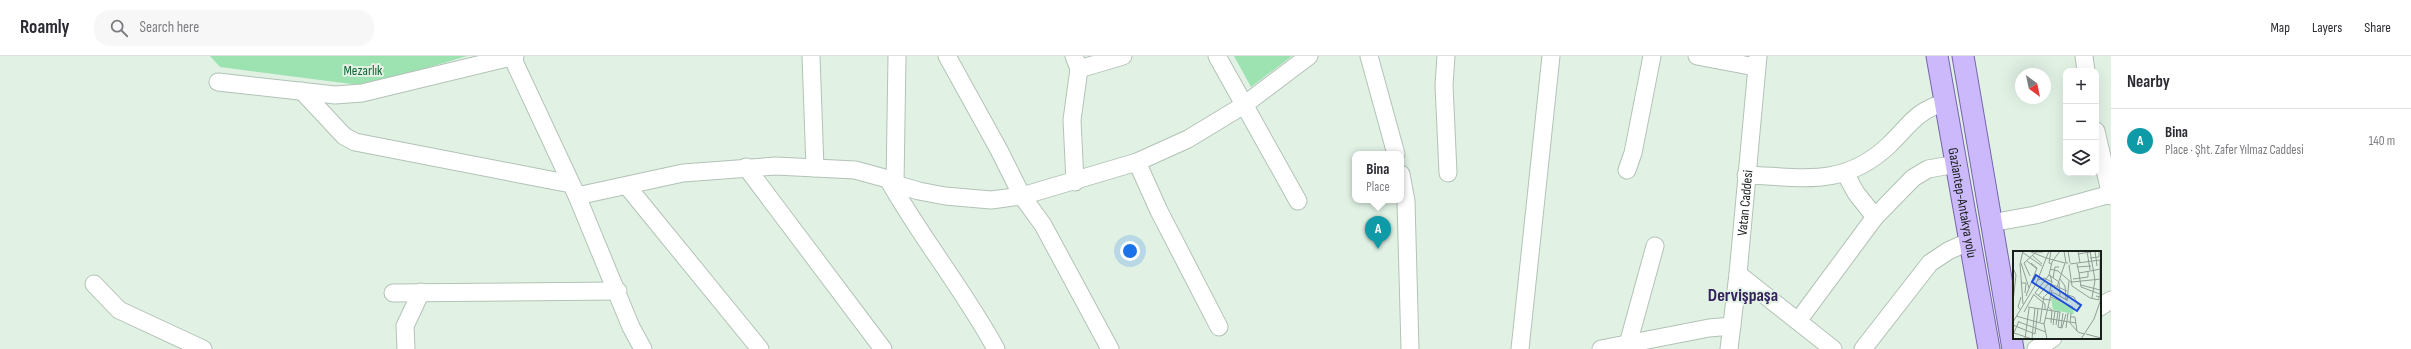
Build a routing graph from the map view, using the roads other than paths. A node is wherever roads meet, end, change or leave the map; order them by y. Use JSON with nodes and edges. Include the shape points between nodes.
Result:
{"nodes":[{"id":1,"x":513,"y":56,"type":"edge"},
{"id":2,"x":811,"y":56,"type":"edge"},
{"id":3,"x":897,"y":56,"type":"edge"},
{"id":4,"x":947,"y":56,"type":"edge"},
{"id":5,"x":1122,"y":56,"type":"edge"},
{"id":6,"x":1217,"y":56,"type":"edge"},
{"id":7,"x":1310,"y":56,"type":"edge"},
{"id":8,"x":1369,"y":56,"type":"edge"},
{"id":9,"x":1446,"y":56,"type":"edge"},
{"id":10,"x":1551,"y":56,"type":"edge"},
{"id":11,"x":1652,"y":56,"type":"edge"},
{"id":12,"x":1697,"y":56,"type":"edge"},
{"id":13,"x":1937,"y":56,"type":"edge"},
{"id":14,"x":1963,"y":56,"type":"edge"},
{"id":15,"x":2084,"y":56,"type":"edge"},
{"id":16,"x":1759,"y":59,"type":"edge"},
{"id":17,"x":1076,"y":63,"type":"edge"},
{"id":18,"x":2086,"y":68,"type":"edge"},
{"id":19,"x":218,"y":82,"type":"dead end"},
{"id":20,"x":302,"y":91,"type":"junction"},
{"id":21,"x":1946,"y":102,"type":"junction"},
{"id":22,"x":1244,"y":105,"type":"junction"},
{"id":23,"x":2098,"y":140,"type":"edge"},
{"id":24,"x":1395,"y":151,"type":"edge"},
{"id":25,"x":1137,"y":162,"type":"junction"},
{"id":26,"x":1957,"y":164,"type":"junction"},
{"id":27,"x":746,"y":167,"type":"junction"},
{"id":28,"x":815,"y":168,"type":"junction"},
{"id":29,"x":1627,"y":170,"type":"dead end"},
{"id":30,"x":1448,"y":173,"type":"dead end"},
{"id":31,"x":1845,"y":173,"type":"junction"},
{"id":32,"x":1746,"y":175,"type":"junction"},
{"id":33,"x":891,"y":181,"type":"junction"},
{"id":34,"x":1075,"y":182,"type":"junction"},
{"id":35,"x":627,"y":186,"type":"junction"},
{"id":36,"x":574,"y":190,"type":"junction"},
{"id":37,"x":1404,"y":190,"type":"edge"},
{"id":38,"x":2111,"y":195,"type":"edge"},
{"id":39,"x":1022,"y":196,"type":"junction"},
{"id":40,"x":1298,"y":201,"type":"dead end"},
{"id":41,"x":1875,"y":217,"type":"junction"},
{"id":42,"x":1991,"y":224,"type":"junction"},
{"id":43,"x":1970,"y":241,"type":"junction"},
{"id":44,"x":1655,"y":246,"type":"dead end"},
{"id":45,"x":1738,"y":274,"type":"junction"},
{"id":46,"x":94,"y":284,"type":"dead end"},
{"id":47,"x":618,"y":291,"type":"junction"},
{"id":48,"x":421,"y":292,"type":"junction"},
{"id":49,"x":393,"y":293,"type":"dead end"},
{"id":50,"x":2111,"y":300,"type":"edge"},
{"id":51,"x":2101,"y":306,"type":"edge"},
{"id":52,"x":1798,"y":321,"type":"junction"},
{"id":53,"x":1732,"y":326,"type":"junction"},
{"id":54,"x":1219,"y":327,"type":"dead end"},
{"id":55,"x":2051,"y":339,"type":"edge"},
{"id":56,"x":1628,"y":344,"type":"junction"},
{"id":57,"x":203,"y":349,"type":"edge"},
{"id":58,"x":406,"y":349,"type":"edge"},
{"id":59,"x":643,"y":349,"type":"edge"},
{"id":60,"x":760,"y":349,"type":"edge"},
{"id":61,"x":883,"y":349,"type":"edge"},
{"id":62,"x":996,"y":349,"type":"edge"},
{"id":63,"x":1110,"y":349,"type":"edge"},
{"id":64,"x":1410,"y":349,"type":"edge"},
{"id":65,"x":1520,"y":349,"type":"edge"},
{"id":66,"x":1601,"y":349,"type":"edge"},
{"id":67,"x":1729,"y":349,"type":"edge"},
{"id":68,"x":1832,"y":349,"type":"edge"},
{"id":69,"x":1863,"y":349,"type":"edge"},
{"id":70,"x":1989,"y":349,"type":"edge"},
{"id":71,"x":2013,"y":349,"type":"edge"},
{"id":72,"x":2036,"y":349,"type":"edge"}],
"edges":[{"from":1,"to":20,"type":"street","via":[[362,92],[335,95]]},
{"from":1,"to":36,"type":"street"},
{"from":2,"to":28,"type":"street"},
{"from":3,"to":33,"type":"street"},
{"from":4,"to":39,"type":"street"},
{"from":5,"to":17,"type":"street"},
{"from":6,"to":22,"type":"street"},
{"from":7,"to":22,"type":"street"},
{"from":8,"to":24,"type":"street"},
{"from":9,"to":30,"type":"street","via":[[1444,85]]},
{"from":10,"to":65,"type":"street"},
{"from":11,"to":29,"type":"street","via":[[1633,153]]},
{"from":12,"to":16,"type":"street"},
{"from":13,"to":21,"type":"main road","name":"Gaziantep-Antakya yolu"},
{"from":14,"to":42,"type":"main road","name":"Gaziantep-Antakya yolu"},
{"from":15,"to":18,"type":"street"},
{"from":16,"to":32,"type":"street","name":"Vatan Caddesi"},
{"from":17,"to":34,"type":"street","via":[[1072,120]]},
{"from":19,"to":20,"type":"street"},
{"from":20,"to":36,"type":"street","via":[[344,136],[355,142]]},
{"from":21,"to":26,"type":"main road","name":"Gaziantep-Antakya yolu"},
{"from":21,"to":31,"type":"street","via":[[1919,114],[1883,150]]},
{"from":22,"to":25,"type":"street","via":[[1188,139]]},
{"from":22,"to":40,"type":"street"},
{"from":23,"to":38,"type":"street"},
{"from":25,"to":34,"type":"street"},
{"from":25,"to":54,"type":"street","via":[[1159,211]]},
{"from":26,"to":41,"type":"street","via":[[1917,175]]},
{"from":26,"to":43,"type":"main road","name":"Gaziantep-Antakya yolu"},
{"from":27,"to":28,"type":"street"},
{"from":27,"to":35,"type":"street","via":[[683,173]]},
{"from":27,"to":61,"type":"street"},
{"from":28,"to":33,"type":"street","via":[[855,170]]},
{"from":31,"to":32,"type":"street","via":[[1825,178]]},
{"from":31,"to":41,"type":"street"},
{"from":32,"to":45,"type":"street","name":"Vatan Caddesi"},
{"from":33,"to":39,"type":"street","via":[[945,196],[991,200]]},
{"from":33,"to":62,"type":"street","via":[[905,210],[976,311]]},
{"from":34,"to":39,"type":"street"},
{"from":35,"to":36,"type":"street"},
{"from":35,"to":60,"type":"street"},
{"from":36,"to":47,"type":"street"},
{"from":37,"to":64,"type":"street"},
{"from":38,"to":42,"type":"street"},
{"from":39,"to":63,"type":"street","via":[[1043,226]]},
{"from":41,"to":52,"type":"street"},
{"from":42,"to":71,"type":"main road","name":"Gaziantep-Antakya yolu"},
{"from":43,"to":69,"type":"street","via":[[1930,263]]},
{"from":43,"to":70,"type":"main road","name":"Gaziantep-Antakya yolu"},
{"from":44,"to":56,"type":"street"},
{"from":45,"to":52,"type":"street"},
{"from":45,"to":53,"type":"street","name":"Vatan Caddesi"},
{"from":46,"to":57,"type":"street","via":[[119,310]]},
{"from":47,"to":48,"type":"street"},
{"from":47,"to":59,"type":"street","via":[[631,327]]},
{"from":48,"to":49,"type":"street"},
{"from":48,"to":58,"type":"street","via":[[405,326]]},
{"from":50,"to":51,"type":"street"},
{"from":52,"to":68,"type":"street"},
{"from":53,"to":56,"type":"street"},
{"from":53,"to":67,"type":"street","name":"Vatan Caddesi"},
{"from":55,"to":72,"type":"street"},
{"from":56,"to":66,"type":"street"}]}
